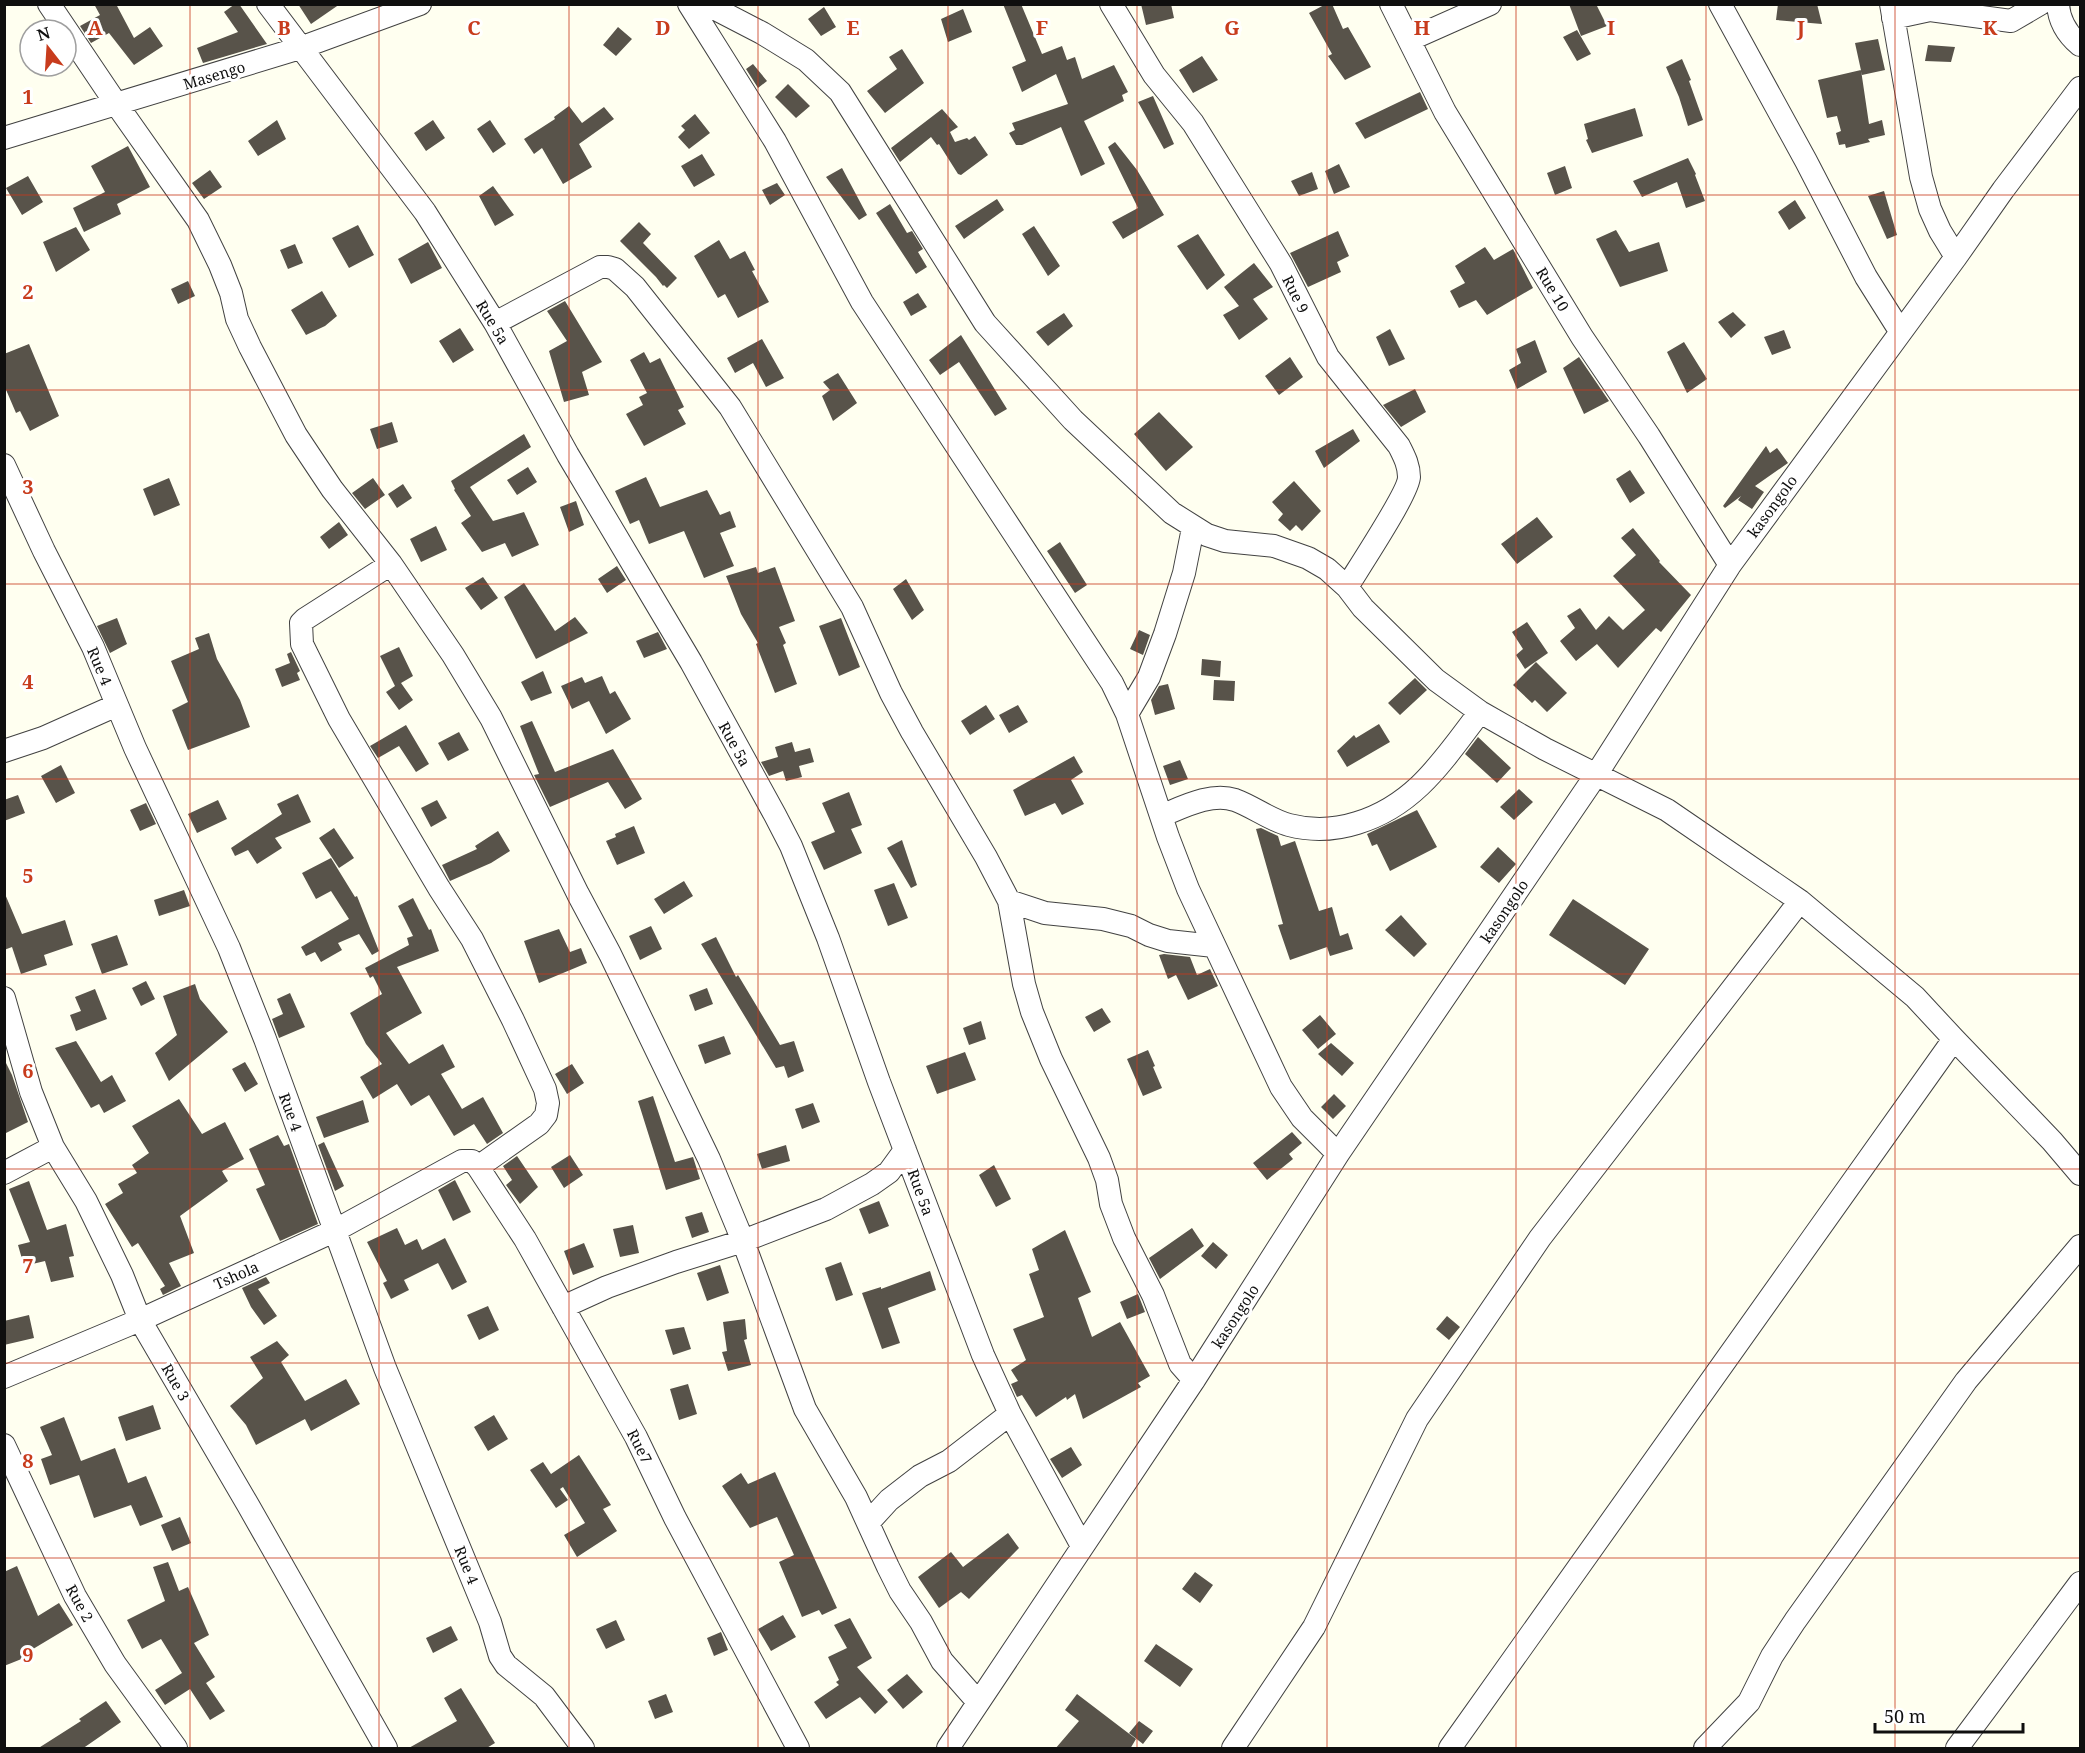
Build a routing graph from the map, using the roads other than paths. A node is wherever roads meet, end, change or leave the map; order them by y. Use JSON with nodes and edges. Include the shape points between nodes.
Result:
{"nodes":[{"id":1,"x":49,"y":4,"type":"edge"},
{"id":2,"x":268,"y":4,"type":"edge"},
{"id":3,"x":420,"y":4,"type":"edge"},
{"id":4,"x":689,"y":4,"type":"edge"},
{"id":5,"x":706,"y":4,"type":"edge"},
{"id":6,"x":1111,"y":4,"type":"edge"},
{"id":7,"x":1391,"y":4,"type":"edge"},
{"id":8,"x":1490,"y":4,"type":"edge"},
{"id":9,"x":1720,"y":4,"type":"edge"},
{"id":10,"x":2040,"y":4,"type":"edge"},
{"id":11,"x":2058,"y":4,"type":"edge"},
{"id":12,"x":1892,"y":11,"type":"edge"},
{"id":13,"x":1409,"y":40,"type":"junction"},
{"id":14,"x":2080,"y":45,"type":"edge"},
{"id":15,"x":300,"y":48,"type":"junction"},
{"id":16,"x":2080,"y":88,"type":"edge"},
{"id":17,"x":117,"y":105,"type":"junction"},
{"id":18,"x":4,"y":138,"type":"edge"},
{"id":19,"x":1956,"y":257,"type":"junction"},
{"id":20,"x":495,"y":323,"type":"junction"},
{"id":21,"x":1900,"y":331,"type":"junction"},
{"id":22,"x":4,"y":465,"type":"edge"},
{"id":23,"x":1193,"y":528,"type":"junction"},
{"id":24,"x":391,"y":564,"type":"junction"},
{"id":25,"x":1730,"y":565,"type":"junction"},
{"id":26,"x":1347,"y":587,"type":"junction"},
{"id":27,"x":117,"y":705,"type":"junction"},
{"id":28,"x":1480,"y":712,"type":"junction"},
{"id":29,"x":1127,"y":714,"type":"junction"},
{"id":30,"x":4,"y":751,"type":"edge"},
{"id":31,"x":1596,"y":775,"type":"junction"},
{"id":32,"x":1161,"y":816,"type":"junction"},
{"id":33,"x":1009,"y":901,"type":"junction"},
{"id":34,"x":1800,"y":901,"type":"junction"},
{"id":35,"x":1214,"y":946,"type":"junction"},
{"id":36,"x":4,"y":998,"type":"edge"},
{"id":37,"x":1954,"y":1039,"type":"junction"},
{"id":38,"x":53,"y":1146,"type":"junction"},
{"id":39,"x":905,"y":1150,"type":"junction"},
{"id":40,"x":1338,"y":1154,"type":"junction"},
{"id":41,"x":470,"y":1164,"type":"junction"},
{"id":42,"x":4,"y":1173,"type":"edge"},
{"id":43,"x":2080,"y":1174,"type":"edge"},
{"id":44,"x":334,"y":1232,"type":"junction"},
{"id":45,"x":743,"y":1241,"type":"junction"},
{"id":46,"x":2080,"y":1246,"type":"edge"},
{"id":47,"x":562,"y":1307,"type":"junction"},
{"id":48,"x":140,"y":1320,"type":"junction"},
{"id":49,"x":4,"y":1377,"type":"edge"},
{"id":50,"x":1194,"y":1380,"type":"junction"},
{"id":51,"x":1010,"y":1414,"type":"junction"},
{"id":52,"x":4,"y":1445,"type":"edge"},
{"id":53,"x":868,"y":1523,"type":"junction"},
{"id":54,"x":1082,"y":1546,"type":"junction"},
{"id":55,"x":2080,"y":1583,"type":"edge"},
{"id":56,"x":978,"y":1702,"type":"junction"},
{"id":57,"x":176,"y":1749,"type":"edge"},
{"id":58,"x":386,"y":1749,"type":"edge"},
{"id":59,"x":583,"y":1749,"type":"edge"},
{"id":60,"x":798,"y":1749,"type":"edge"},
{"id":61,"x":948,"y":1749,"type":"edge"},
{"id":62,"x":1233,"y":1749,"type":"edge"},
{"id":63,"x":1450,"y":1749,"type":"edge"},
{"id":64,"x":1705,"y":1749,"type":"edge"},
{"id":65,"x":1957,"y":1749,"type":"edge"}],
"edges":[{"from":1,"to":17,"type":"street"},
{"from":2,"to":15,"type":"street","name":"Rue 5a"},
{"from":3,"to":15,"type":"street","name":"Masengo"},
{"from":4,"to":29,"type":"street","via":[[775,141],[862,302],[1100,662]]},
{"from":5,"to":23,"type":"street","via":[[806,60],[840,92],[985,323],[1072,420]]},
{"from":6,"to":26,"type":"street","name":"Rue 9","via":[[1154,75],[1193,123],[1281,264],[1328,357],[1399,446],[1407,462],[1409,479],[1401,497]]},
{"from":7,"to":13,"type":"street","name":"Rue 10"},
{"from":8,"to":13,"type":"street"},
{"from":9,"to":21,"type":"street","via":[[1861,268]]},
{"from":10,"to":12,"type":"street","via":[[2011,21],[1930,10]]},
{"from":11,"to":14,"type":"street","via":[[2070,37]]},
{"from":12,"to":19,"type":"street","via":[[1921,177],[1930,209]]},
{"from":13,"to":25,"type":"street","name":"Rue 10","via":[[1445,112],[1582,337]]},
{"from":15,"to":17,"type":"street","name":"Masengo"},
{"from":15,"to":20,"type":"street","name":"Rue 5a","via":[[425,212]]},
{"from":16,"to":19,"type":"street","name":"kasongolo"},
{"from":17,"to":18,"type":"street","name":"Masengo"},
{"from":17,"to":24,"type":"street","via":[[198,220],[231,293],[237,319],[296,435],[332,489]]},
{"from":19,"to":21,"type":"street","name":"kasongolo"},
{"from":20,"to":33,"type":"street","via":[[600,267],[615,270],[635,286],[741,424],[852,607],[906,722]]},
{"from":20,"to":39,"type":"street","name":"Rue 5a","via":[[691,662],[791,846]]},
{"from":21,"to":25,"type":"street","name":"kasongolo"},
{"from":22,"to":27,"type":"street","name":"Rue 4"},
{"from":23,"to":26,"type":"street","via":[[1225,541],[1274,546],[1308,558]]},
{"from":23,"to":29,"type":"street","via":[[1165,634],[1149,677]]},
{"from":24,"to":41,"type":"street","name":"Tshola","via":[[305,619],[301,623],[302,644],[345,729],[472,939],[545,1089],[546,1115],[539,1124]]},
{"from":24,"to":45,"type":"street","via":[[491,718],[709,1159]]},
{"from":25,"to":31,"type":"street","name":"kasongolo"},
{"from":26,"to":28,"type":"street","via":[[1436,680]]},
{"from":27,"to":30,"type":"street"},
{"from":27,"to":44,"type":"street","name":"Rue 4","via":[[230,948]]},
{"from":28,"to":31,"type":"street"},
{"from":28,"to":32,"type":"street","via":[[1434,773],[1412,795],[1378,817],[1342,828],[1315,829],[1290,825],[1233,800],[1211,798]]},
{"from":29,"to":32,"type":"street"},
{"from":31,"to":34,"type":"street","via":[[1667,810]]},
{"from":31,"to":40,"type":"street","name":"kasongolo"},
{"from":32,"to":35,"type":"street"},
{"from":33,"to":35,"type":"street","via":[[1045,913],[1131,926],[1168,941]]},
{"from":33,"to":50,"type":"street","via":[[1024,984],[1036,1021],[1099,1158],[1124,1238],[1153,1295],[1180,1364]]},
{"from":34,"to":37,"type":"street","via":[[1915,997]]},
{"from":34,"to":62,"type":"street","via":[[1540,1239],[1417,1419],[1314,1627]]},
{"from":35,"to":40,"type":"street","via":[[1291,1103]]},
{"from":36,"to":38,"type":"street","name":"Rue 3","via":[[31,1092]]},
{"from":37,"to":43,"type":"street"},
{"from":37,"to":63,"type":"street"},
{"from":38,"to":42,"type":"street"},
{"from":38,"to":48,"type":"street","name":"Rue 3","via":[[86,1201]]},
{"from":39,"to":45,"type":"street","via":[[889,1172],[872,1184],[826,1209]]},
{"from":39,"to":51,"type":"street","name":"Rue 5a","via":[[971,1325]]},
{"from":40,"to":50,"type":"street","name":"kasongolo"},
{"from":41,"to":44,"type":"street","name":"Tshola"},
{"from":41,"to":47,"type":"street","name":"Rue7","via":[[525,1239]]},
{"from":44,"to":48,"type":"street","name":"Tshola"},
{"from":44,"to":59,"type":"street","name":"Rue 4","via":[[500,1656],[544,1696]]},
{"from":45,"to":47,"type":"street","via":[[607,1287]]},
{"from":45,"to":53,"type":"street","via":[[805,1409]]},
{"from":46,"to":64,"type":"street","via":[[1966,1381],[1795,1621],[1749,1702]]},
{"from":47,"to":60,"type":"street","name":"Rue7","via":[[636,1437]]},
{"from":48,"to":49,"type":"street","name":"Tshola"},
{"from":48,"to":58,"type":"street","name":"Rue 3"},
{"from":50,"to":54,"type":"street","name":"kasongolo"},
{"from":51,"to":53,"type":"street","via":[[949,1461],[920,1476]]},
{"from":51,"to":54,"type":"street","name":"Rue 5a"},
{"from":52,"to":57,"type":"street","name":"Rue 2","via":[[75,1596],[115,1664]]},
{"from":53,"to":56,"type":"street","via":[[896,1583],[942,1661]]},
{"from":54,"to":56,"type":"street","name":"kasongolo"},
{"from":55,"to":65,"type":"street"},
{"from":56,"to":61,"type":"street","name":"kasongolo"}]}
